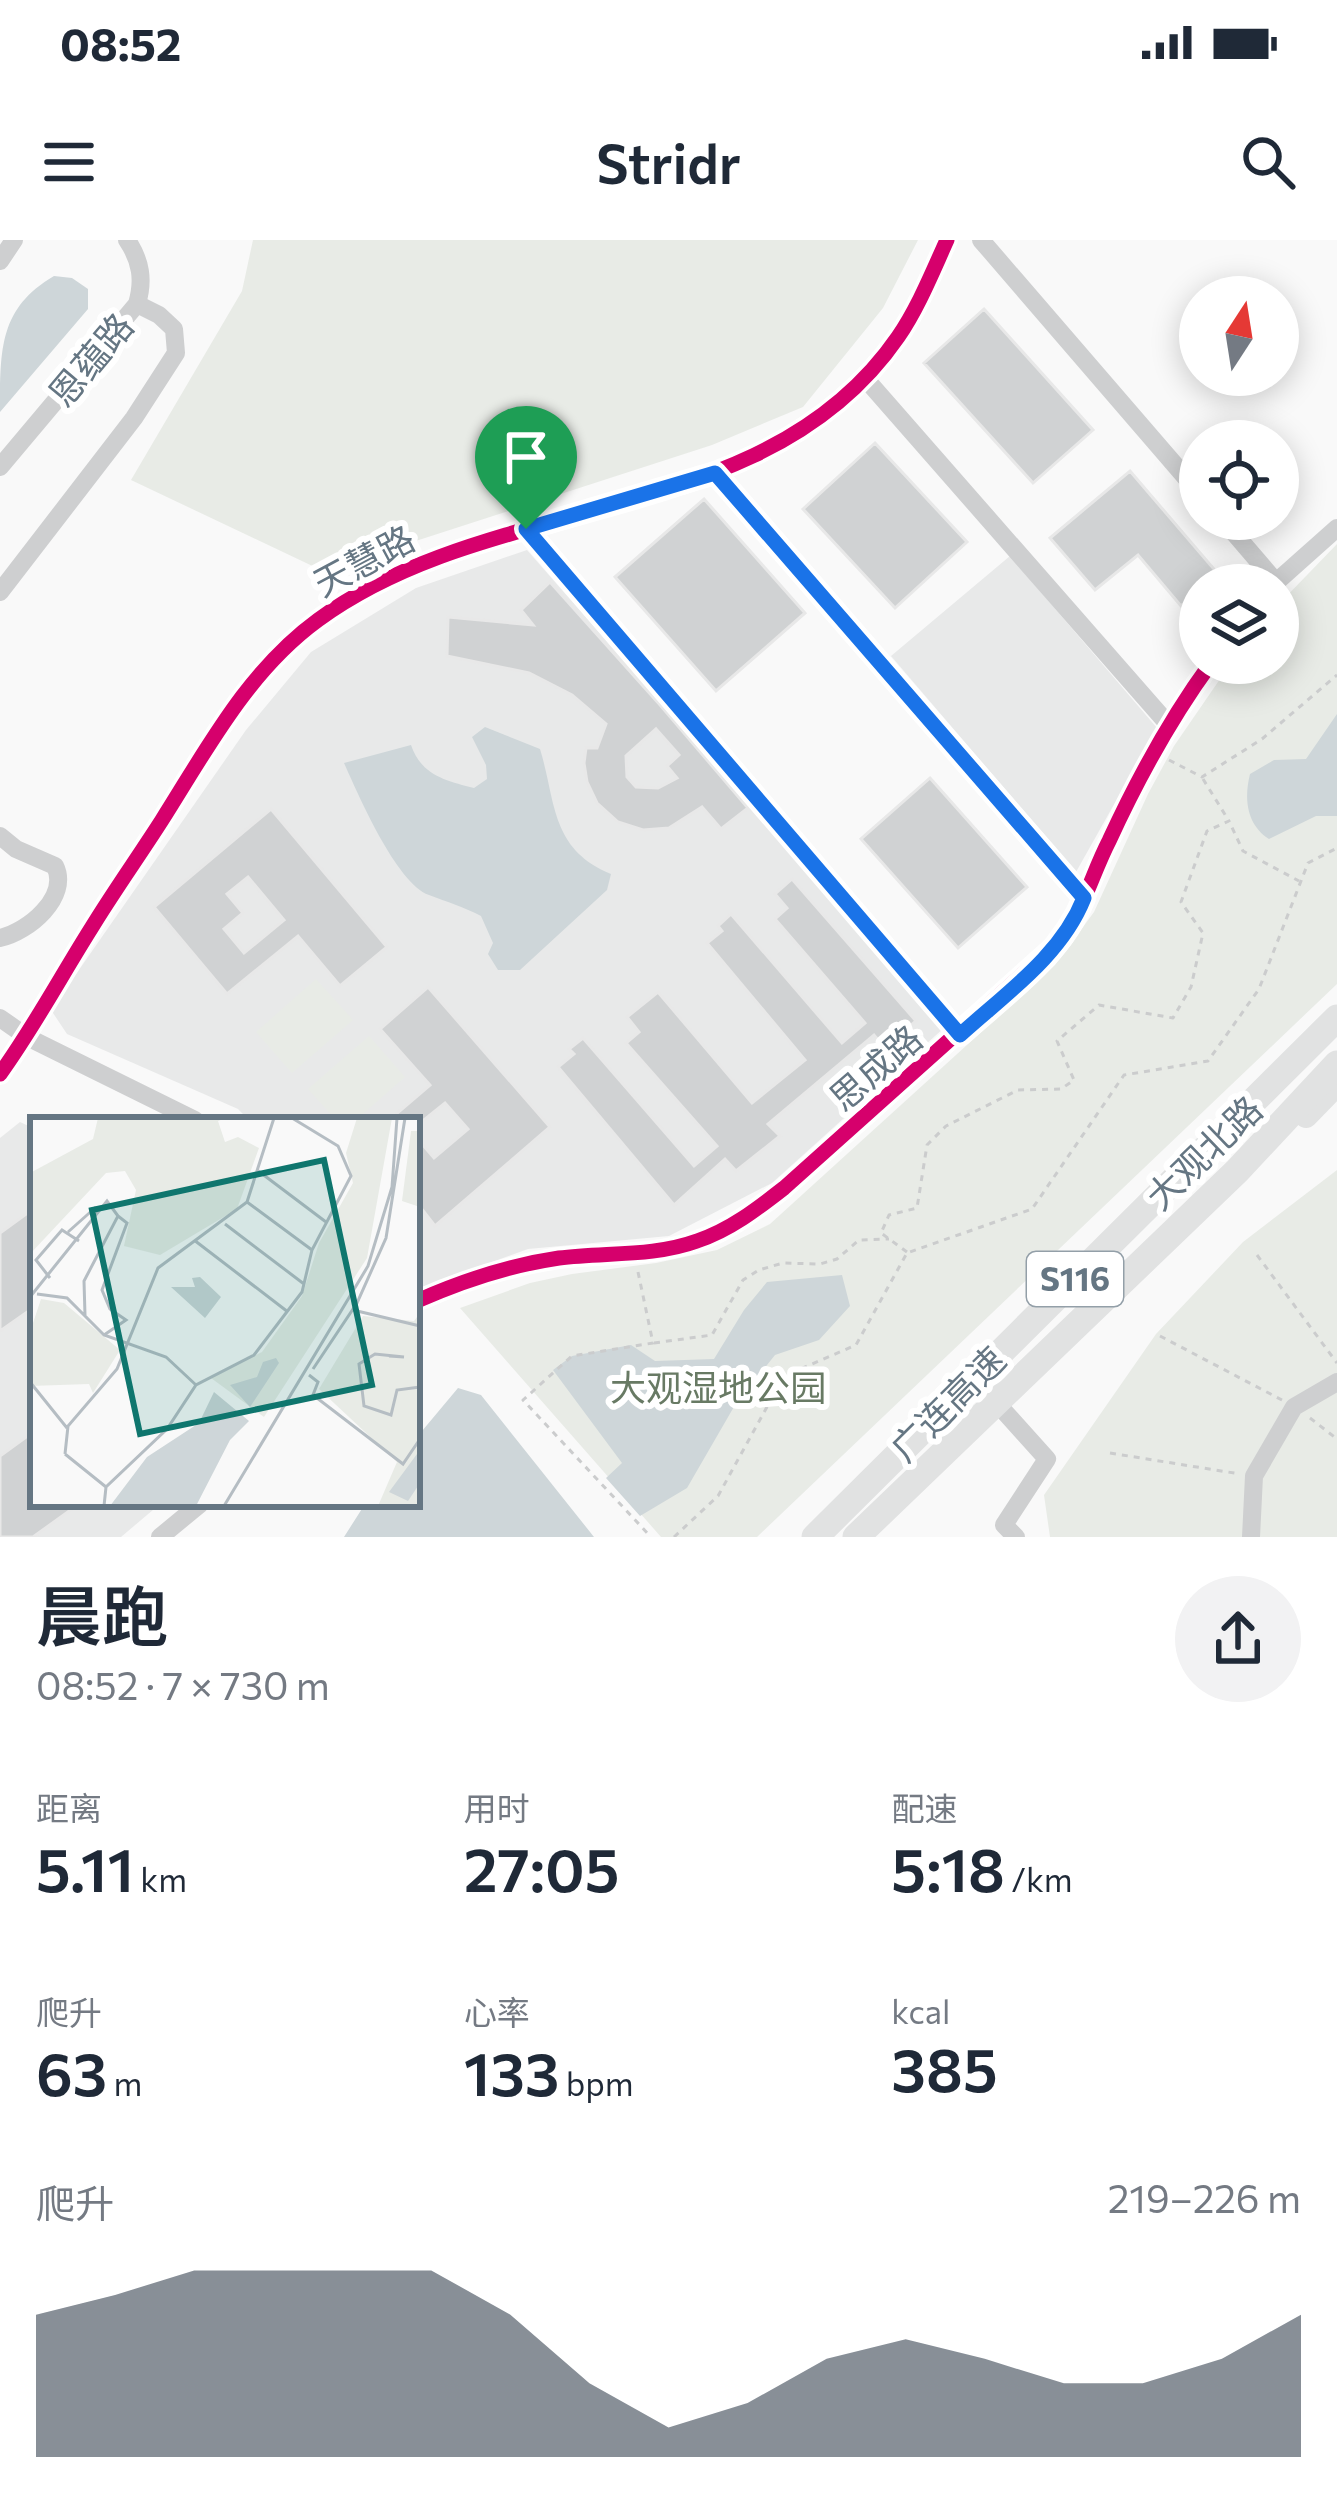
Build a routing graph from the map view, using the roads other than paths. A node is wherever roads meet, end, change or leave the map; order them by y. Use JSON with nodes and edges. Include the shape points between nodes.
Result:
{"nodes":[{"id":1,"x":14,"y":240,"type":"edge"},
{"id":2,"x":127,"y":240,"type":"edge"},
{"id":3,"x":947,"y":240,"type":"edge"},
{"id":4,"x":981,"y":240,"type":"edge"},
{"id":5,"x":0,"y":261,"type":"edge"},
{"id":6,"x":137,"y":304,"type":"junction"},
{"id":7,"x":864,"y":377,"type":"junction"},
{"id":8,"x":0,"y":467,"type":"edge"},
{"id":9,"x":1179,"y":470,"type":"edge"},
{"id":10,"x":715,"y":473,"type":"junction"},
{"id":11,"x":1337,"y":528,"type":"edge"},
{"id":12,"x":526,"y":529,"type":"junction"},
{"id":13,"x":1239,"y":540,"type":"edge"},
{"id":14,"x":1259,"y":564,"type":"edge"},
{"id":15,"x":1296,"y":564,"type":"edge"},
{"id":16,"x":0,"y":592,"type":"edge"},
{"id":17,"x":1196,"y":684,"type":"edge"},
{"id":18,"x":1168,"y":724,"type":"junction"},
{"id":19,"x":0,"y":836,"type":"edge"},
{"id":20,"x":1084,"y":898,"type":"junction"},
{"id":21,"x":0,"y":938,"type":"edge"},
{"id":22,"x":1337,"y":1016,"type":"edge"},
{"id":23,"x":0,"y":1018,"type":"edge"},
{"id":24,"x":960,"y":1035,"type":"junction"},
{"id":25,"x":27,"y":1036,"type":"junction"},
{"id":26,"x":1337,"y":1064,"type":"edge"},
{"id":27,"x":0,"y":1074,"type":"edge"},
{"id":28,"x":1331,"y":1098,"type":"edge"},
{"id":29,"x":189,"y":1117,"type":"edge"},
{"id":30,"x":420,"y":1300,"type":"edge"},
{"id":31,"x":1337,"y":1382,"type":"edge"},
{"id":32,"x":1002,"y":1409,"type":"junction"},
{"id":33,"x":196,"y":1507,"type":"edge"},
{"id":34,"x":160,"y":1537,"type":"edge"},
{"id":35,"x":805,"y":1537,"type":"edge"},
{"id":36,"x":815,"y":1537,"type":"edge"},
{"id":37,"x":856,"y":1537,"type":"edge"},
{"id":38,"x":868,"y":1537,"type":"edge"},
{"id":39,"x":1016,"y":1537,"type":"edge"},
{"id":40,"x":1251,"y":1537,"type":"edge"}],
"edges":[{"from":1,"to":5,"type":"street"},
{"from":2,"to":6,"type":"street","name":"恩蕴路","via":[[140,268]]},
{"from":3,"to":7,"type":"street","name":"天慧路","via":[[913,314]]},
{"from":4,"to":9,"type":"street"},
{"from":6,"to":8,"type":"street","name":"恩蕴路"},
{"from":6,"to":16,"type":"street","via":[[174,329],[176,353]]},
{"from":7,"to":10,"type":"street","name":"天慧路","via":[[785,441]]},
{"from":7,"to":18,"type":"street"},
{"from":10,"to":12,"type":"street","name":"天慧路"},
{"from":10,"to":20,"type":"street"},
{"from":11,"to":15,"type":"street"},
{"from":12,"to":24,"type":"street"},
{"from":12,"to":25,"type":"street","name":"天慧路","via":[[392,575],[283,651],[222,724]]},
{"from":13,"to":14,"type":"street"},
{"from":17,"to":18,"type":"street","name":"思成路"},
{"from":18,"to":20,"type":"street","name":"思成路"},
{"from":19,"to":21,"type":"street","via":[[55,866],[61,878],[41,912]]},
{"from":20,"to":24,"type":"street","name":"思成路","via":[[1060,941]]},
{"from":22,"to":35,"type":"main road","name":"大观北路","number":"S116","via":[[1256,1104]]},
{"from":22,"to":36,"type":"highway","name":"广连高速"},
{"from":23,"to":25,"type":"street"},
{"from":24,"to":30,"type":"street","name":"思成路","via":[[747,1217],[701,1240],[522,1265]]},
{"from":25,"to":27,"type":"street","name":"天慧路"},
{"from":25,"to":29,"type":"street"},
{"from":26,"to":37,"type":"highway","name":"广连高速","via":[[1237,1171]]},
{"from":28,"to":32,"type":"main road","name":"大观北路","number":"S116"},
{"from":31,"to":40,"type":"street","via":[[1294,1407],[1254,1476]]},
{"from":32,"to":38,"type":"main road","name":"大观北路","number":"S116"},
{"from":32,"to":39,"type":"street","via":[[1047,1459],[1004,1526]]},
{"from":33,"to":34,"type":"street"}]}
